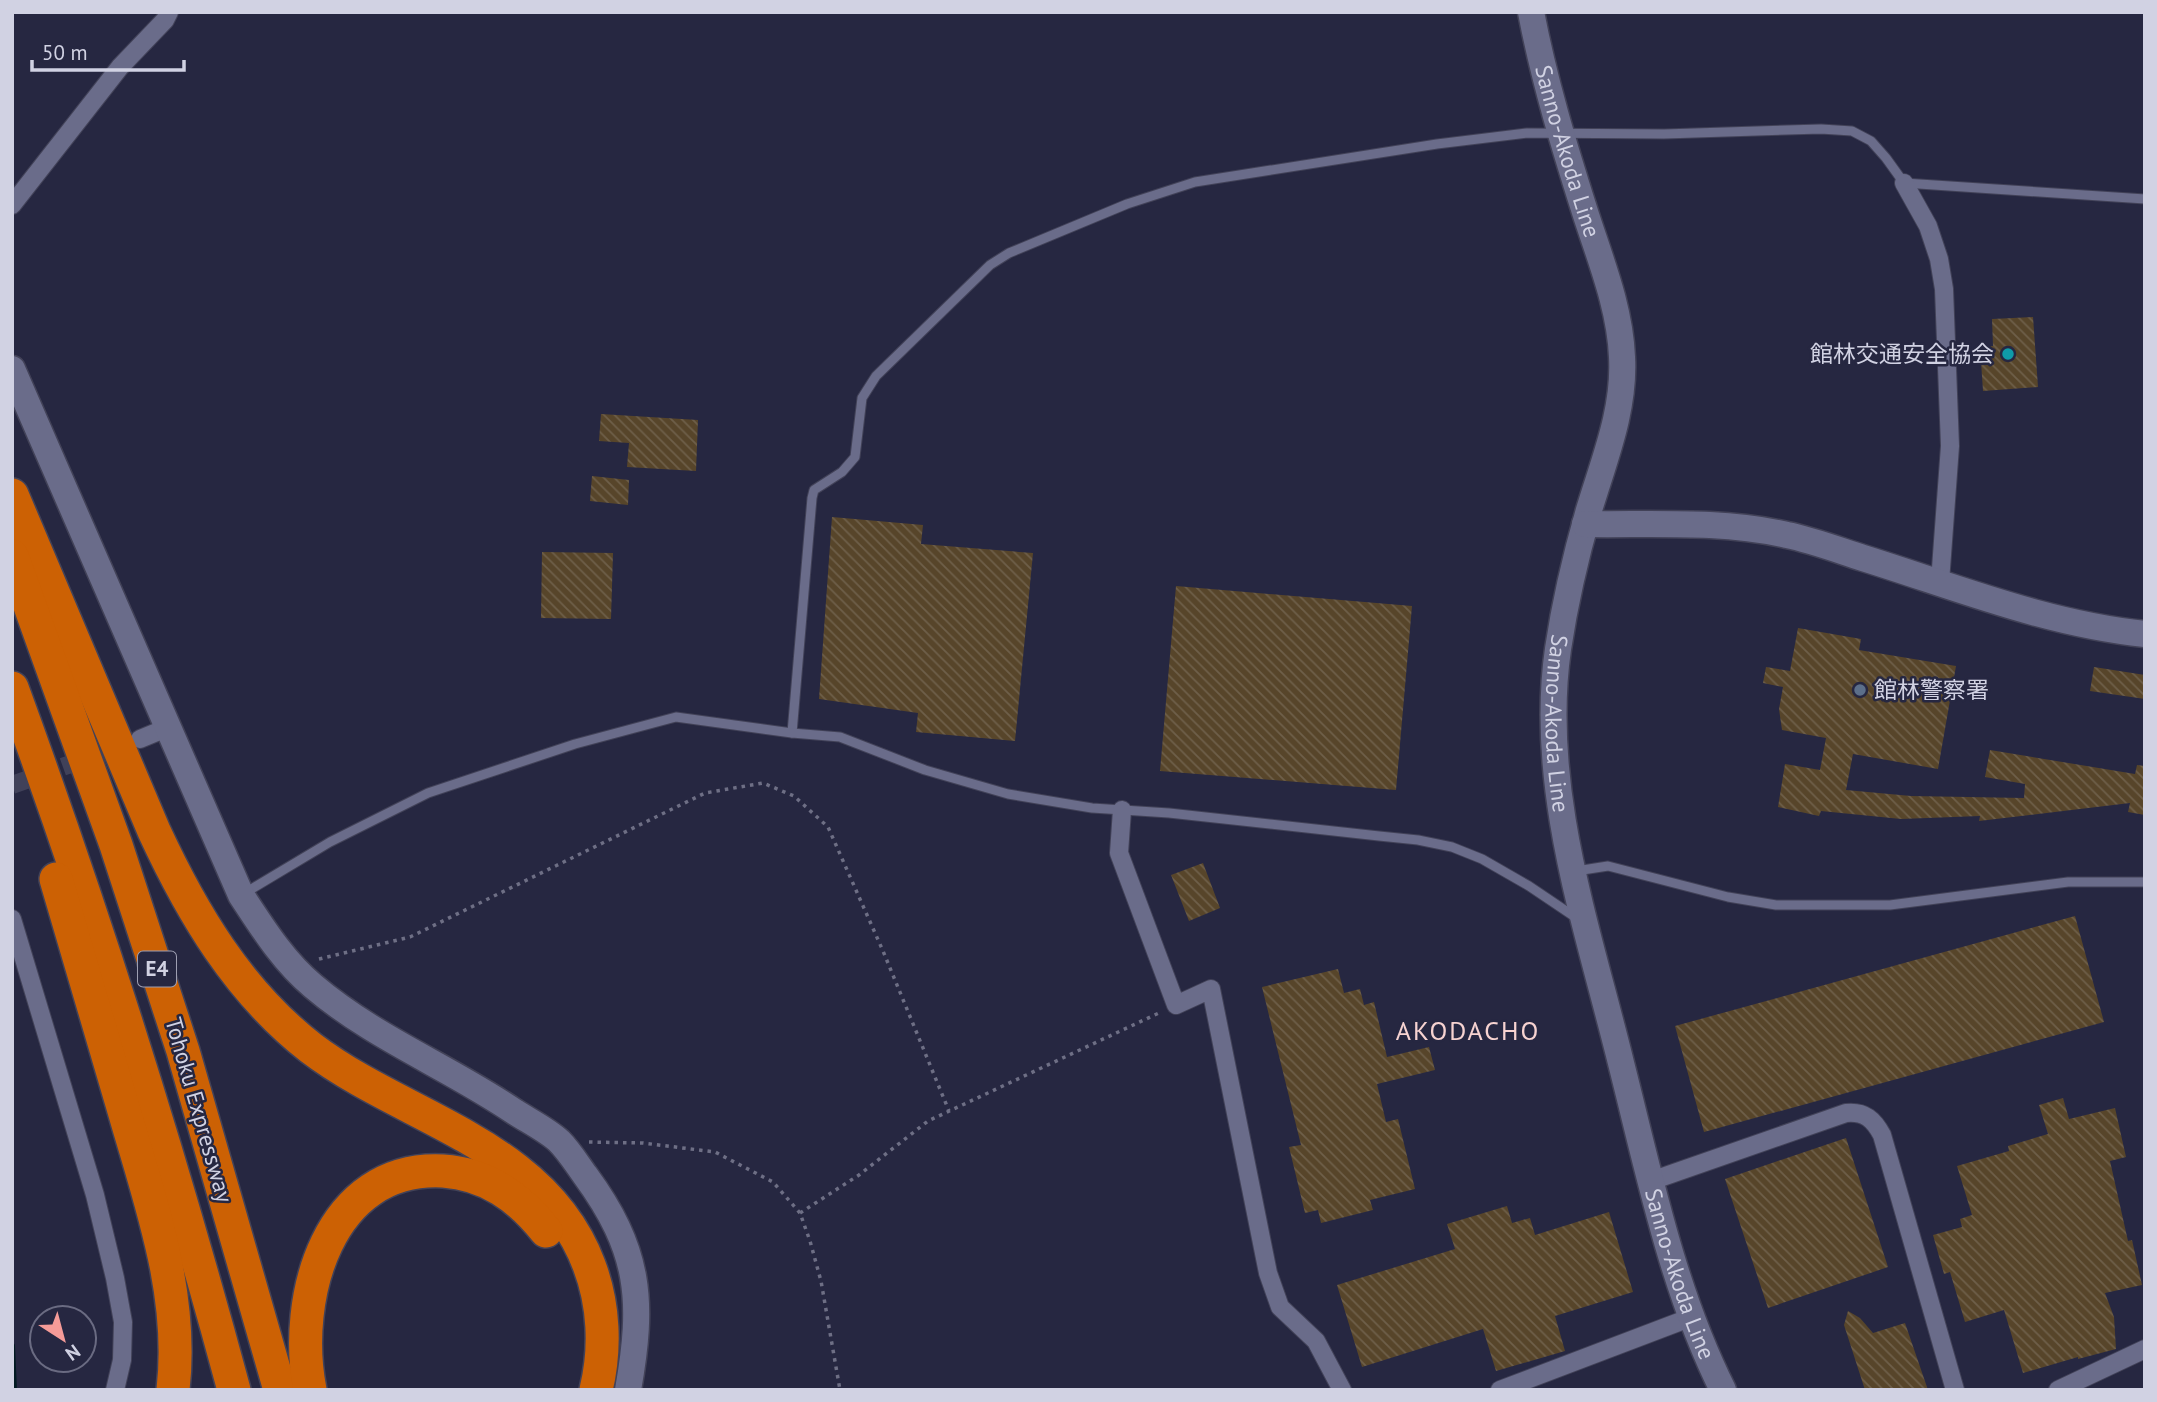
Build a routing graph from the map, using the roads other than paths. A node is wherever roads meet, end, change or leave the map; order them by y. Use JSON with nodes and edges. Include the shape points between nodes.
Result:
{"nodes":[{"id":1,"x":169,"y":12,"type":"edge"},
{"id":2,"x":1531,"y":12,"type":"edge"},
{"id":3,"x":1561,"y":134,"type":"junction"},
{"id":4,"x":1904,"y":183,"type":"junction"},
{"id":5,"x":2145,"y":199,"type":"edge"},
{"id":6,"x":12,"y":205,"type":"edge"},
{"id":7,"x":12,"y":369,"type":"edge"},
{"id":8,"x":12,"y":495,"type":"edge"},
{"id":9,"x":1585,"y":524,"type":"junction"},
{"id":10,"x":12,"y":555,"type":"edge"},
{"id":11,"x":1940,"y":582,"type":"junction"},
{"id":12,"x":2145,"y":634,"type":"edge"},
{"id":13,"x":14,"y":694,"type":"edge"},
{"id":14,"x":169,"y":727,"type":"junction"},
{"id":15,"x":792,"y":733,"type":"junction"},
{"id":16,"x":140,"y":739,"type":"tunnel mouth"},
{"id":17,"x":1122,"y":810,"type":"junction"},
{"id":18,"x":1574,"y":872,"type":"junction"},
{"id":19,"x":2145,"y":882,"type":"edge"},
{"id":20,"x":241,"y":895,"type":"junction"},
{"id":21,"x":12,"y":919,"type":"edge"},
{"id":22,"x":1586,"y":924,"type":"junction"},
{"id":23,"x":1651,"y":1181,"type":"junction"},
{"id":24,"x":1692,"y":1317,"type":"junction"},
{"id":25,"x":2145,"y":1349,"type":"edge"},
{"id":26,"x":116,"y":1390,"type":"edge"},
{"id":27,"x":173,"y":1390,"type":"edge"},
{"id":28,"x":234,"y":1390,"type":"edge"},
{"id":29,"x":280,"y":1390,"type":"edge"},
{"id":30,"x":310,"y":1390,"type":"edge"},
{"id":31,"x":574,"y":1390,"type":"edge"},
{"id":32,"x":596,"y":1390,"type":"edge"},
{"id":33,"x":628,"y":1390,"type":"edge"},
{"id":34,"x":1342,"y":1390,"type":"edge"},
{"id":35,"x":1500,"y":1390,"type":"edge"},
{"id":36,"x":1723,"y":1390,"type":"edge"},
{"id":37,"x":1955,"y":1390,"type":"edge"},
{"id":38,"x":2058,"y":1390,"type":"edge"}],
"edges":[{"from":1,"to":6,"type":"street"},
{"from":2,"to":3,"type":"street","name":"Sanno-Akoda Line"},
{"from":3,"to":4,"type":"lane","via":[[1853,131],[1871,141]]},
{"from":3,"to":9,"type":"street","name":"Sanno-Akoda Line","via":[[1618,318],[1622,356],[1616,421]]},
{"from":3,"to":15,"type":"lane","via":[[1527,133],[1437,144],[1195,182],[1127,204],[990,265],[876,376],[862,398],[855,457],[842,472],[814,490]]},
{"from":4,"to":5,"type":"lane"},
{"from":4,"to":11,"type":"street","via":[[1928,226],[1944,289],[1950,446]]},
{"from":7,"to":14,"type":"street"},
{"from":8,"to":32,"type":"highway","via":[[154,831],[219,951],[248,987],[310,1047],[500,1157],[553,1204],[574,1232],[596,1283],[602,1344]]},
{"from":9,"to":11,"type":"street","via":[[1748,528],[1788,535]]},
{"from":9,"to":18,"type":"street","name":"Sanno-Akoda Line","via":[[1570,581],[1554,692],[1556,774]]},
{"from":10,"to":29,"type":"highway","name":"Tohoku Expressway","number":"E4","via":[[112,832],[183,1051]]},
{"from":11,"to":12,"type":"street","via":[[2054,618]]},
{"from":13,"to":27,"type":"highway","via":[[53,869],[167,1267],[175,1329]]},
{"from":13,"to":28,"type":"highway","name":"Tohoku Expressway","number":"E4","via":[[104,954]]},
{"from":14,"to":16,"type":"street"},
{"from":14,"to":20,"type":"street"},
{"from":15,"to":17,"type":"lane","via":[[840,737],[925,771],[1008,794]]},
{"from":15,"to":20,"type":"lane","via":[[677,717],[575,744],[428,793],[330,842]]},
{"from":17,"to":22,"type":"lane","via":[[1452,847],[1529,886]]},
{"from":17,"to":34,"type":"street","via":[[1119,853],[1176,1005],[1211,989],[1268,1273],[1280,1307],[1316,1341]]},
{"from":18,"to":19,"type":"lane","via":[[1608,866],[1776,905],[1889,905],[2068,882]]},
{"from":18,"to":22,"type":"street","name":"Sanno-Akoda Line"},
{"from":20,"to":33,"type":"street","via":[[274,946],[312,985],[377,1033],[480,1088],[559,1141],[606,1204],[631,1258],[637,1301]]},
{"from":21,"to":26,"type":"street","via":[[91,1181],[115,1278],[123,1322]]},
{"from":22,"to":23,"type":"street","name":"Sanno-Akoda Line"},
{"from":23,"to":24,"type":"street","name":"Sanno-Akoda Line"},
{"from":23,"to":37,"type":"street","via":[[1846,1114],[1867,1116],[1882,1135]]},
{"from":24,"to":35,"type":"street"},
{"from":24,"to":36,"type":"street","name":"Sanno-Akoda Line"},
{"from":25,"to":38,"type":"street"},
{"from":30,"to":31,"type":"highway","via":[[309,1295],[332,1232],[370,1191],[428,1171],[464,1174],[506,1191],[548,1234],[574,1287],[580,1352]]}]}
